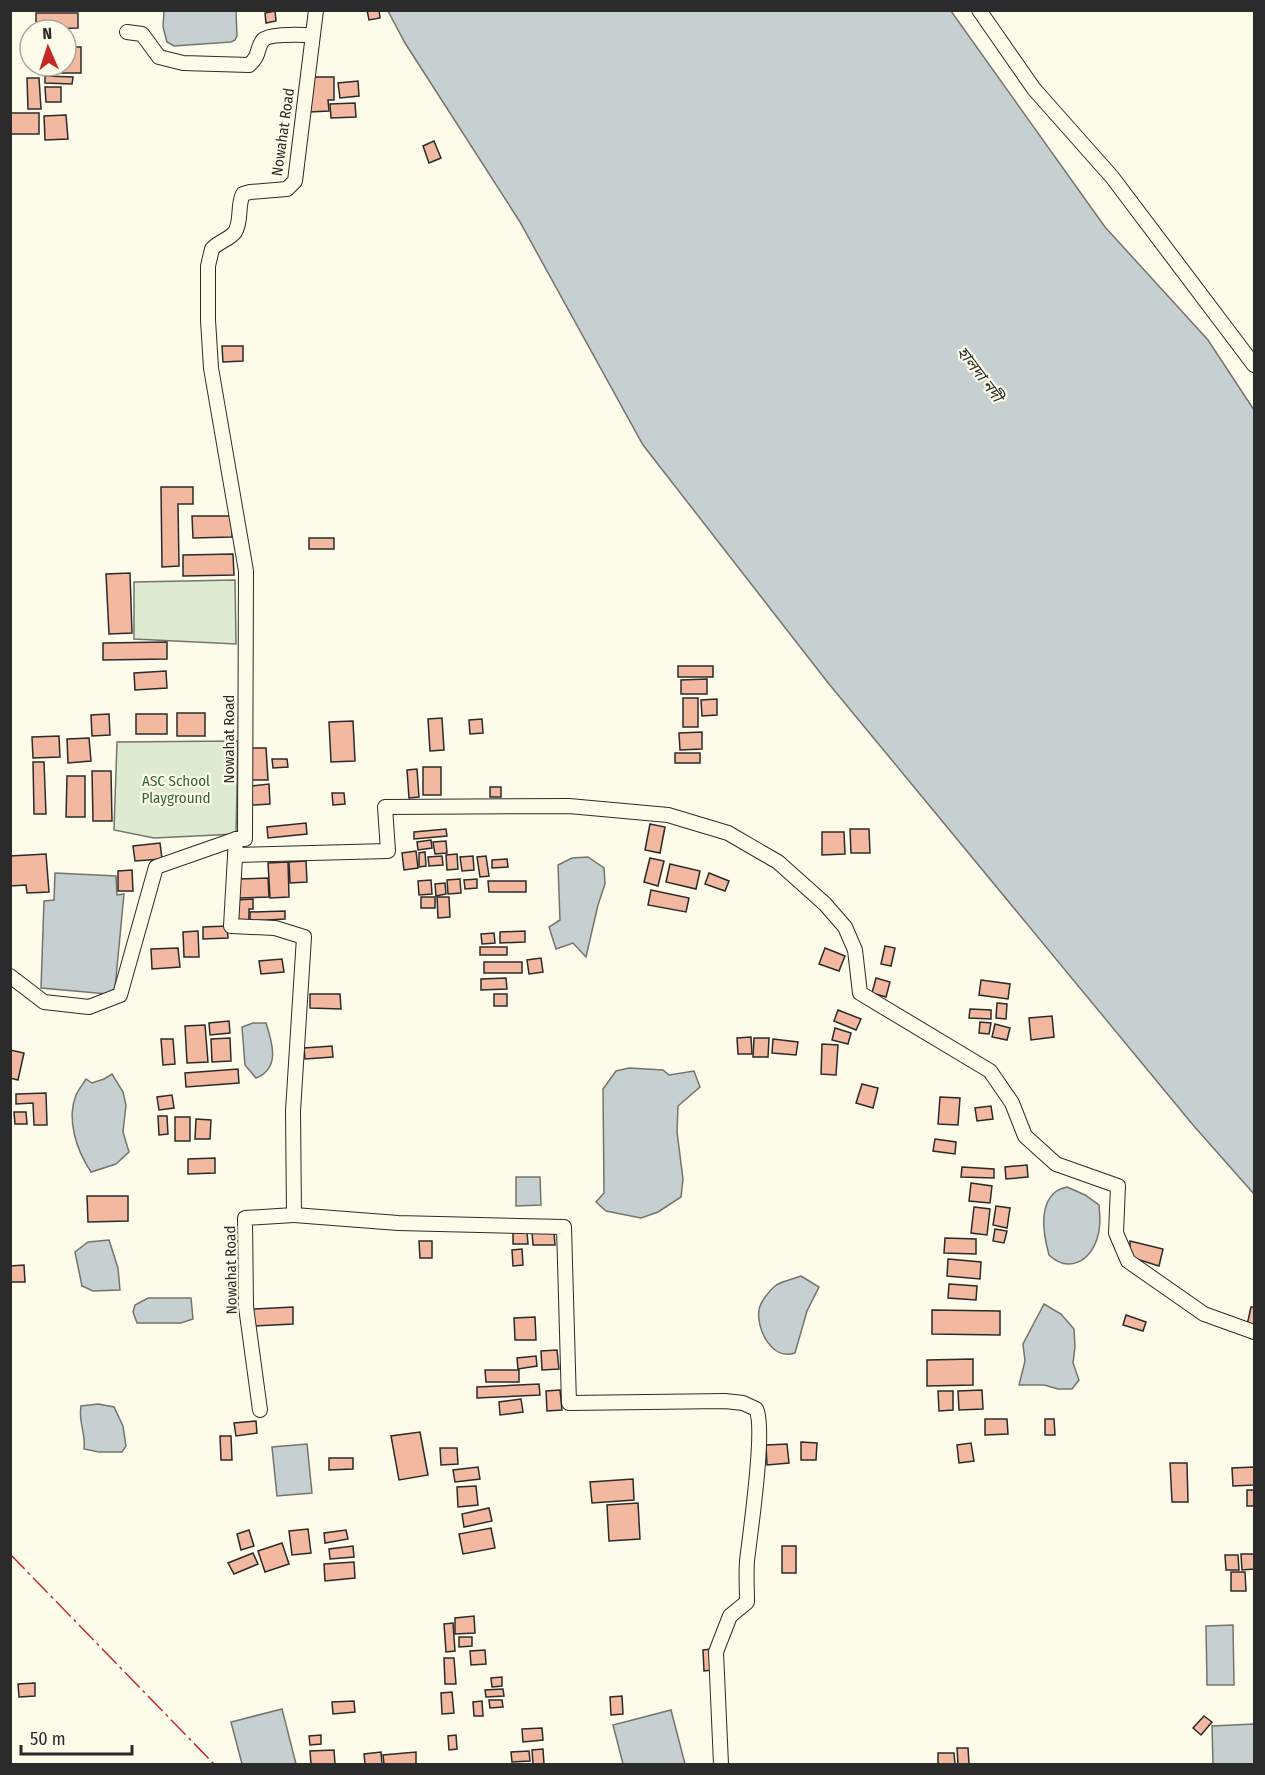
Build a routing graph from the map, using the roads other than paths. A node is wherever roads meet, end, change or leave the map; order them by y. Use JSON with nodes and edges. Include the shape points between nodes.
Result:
{"nodes":[{"id":1,"x":316,"y":10,"type":"edge"},
{"id":2,"x":979,"y":10,"type":"edge"},
{"id":3,"x":127,"y":32,"type":"dead end"},
{"id":4,"x":312,"y":35,"type":"junction"},
{"id":5,"x":1254,"y":365,"type":"edge"},
{"id":6,"x":236,"y":839,"type":"junction"},
{"id":7,"x":235,"y":855,"type":"junction"},
{"id":8,"x":10,"y":976,"type":"edge"},
{"id":9,"x":294,"y":1215,"type":"junction"},
{"id":10,"x":1254,"y":1332,"type":"edge"},
{"id":11,"x":260,"y":1410,"type":"dead end"},
{"id":12,"x":721,"y":1764,"type":"edge"}],
"edges":[{"from":1,"to":4,"type":"street","name":"Nowahat Road"},
{"from":2,"to":5,"type":"street","via":[[1035,89],[1112,177]]},
{"from":3,"to":4,"type":"street","via":[[142,34],[159,57],[223,65],[249,65],[256,60],[262,41],[270,36]]},
{"from":4,"to":6,"type":"street","name":"Nowahat Road","via":[[295,181],[287,189],[243,194],[236,231],[212,249],[208,266],[211,368],[246,571],[245,839]]},
{"from":6,"to":7,"type":"street","name":"Nowahat Road"},
{"from":6,"to":8,"type":"street","via":[[156,867],[120,995],[89,1007],[44,1002]]},
{"from":7,"to":9,"type":"street","name":"Nowahat Road","via":[[231,926],[275,928],[304,937],[293,1111]]},
{"from":7,"to":10,"type":"street","via":[[388,851],[385,807],[569,806],[668,815],[728,833],[778,862],[845,927],[855,950],[860,993],[990,1071],[1012,1103],[1025,1136],[1056,1164],[1118,1186],[1116,1233],[1128,1261],[1204,1314]]},
{"from":9,"to":11,"type":"street","name":"Nowahat Road","via":[[245,1218],[246,1307]]},
{"from":9,"to":12,"type":"street","via":[[398,1223],[564,1227],[569,1403],[725,1401],[756,1410],[759,1454],[747,1564],[747,1602],[730,1616],[716,1652]]}]}
